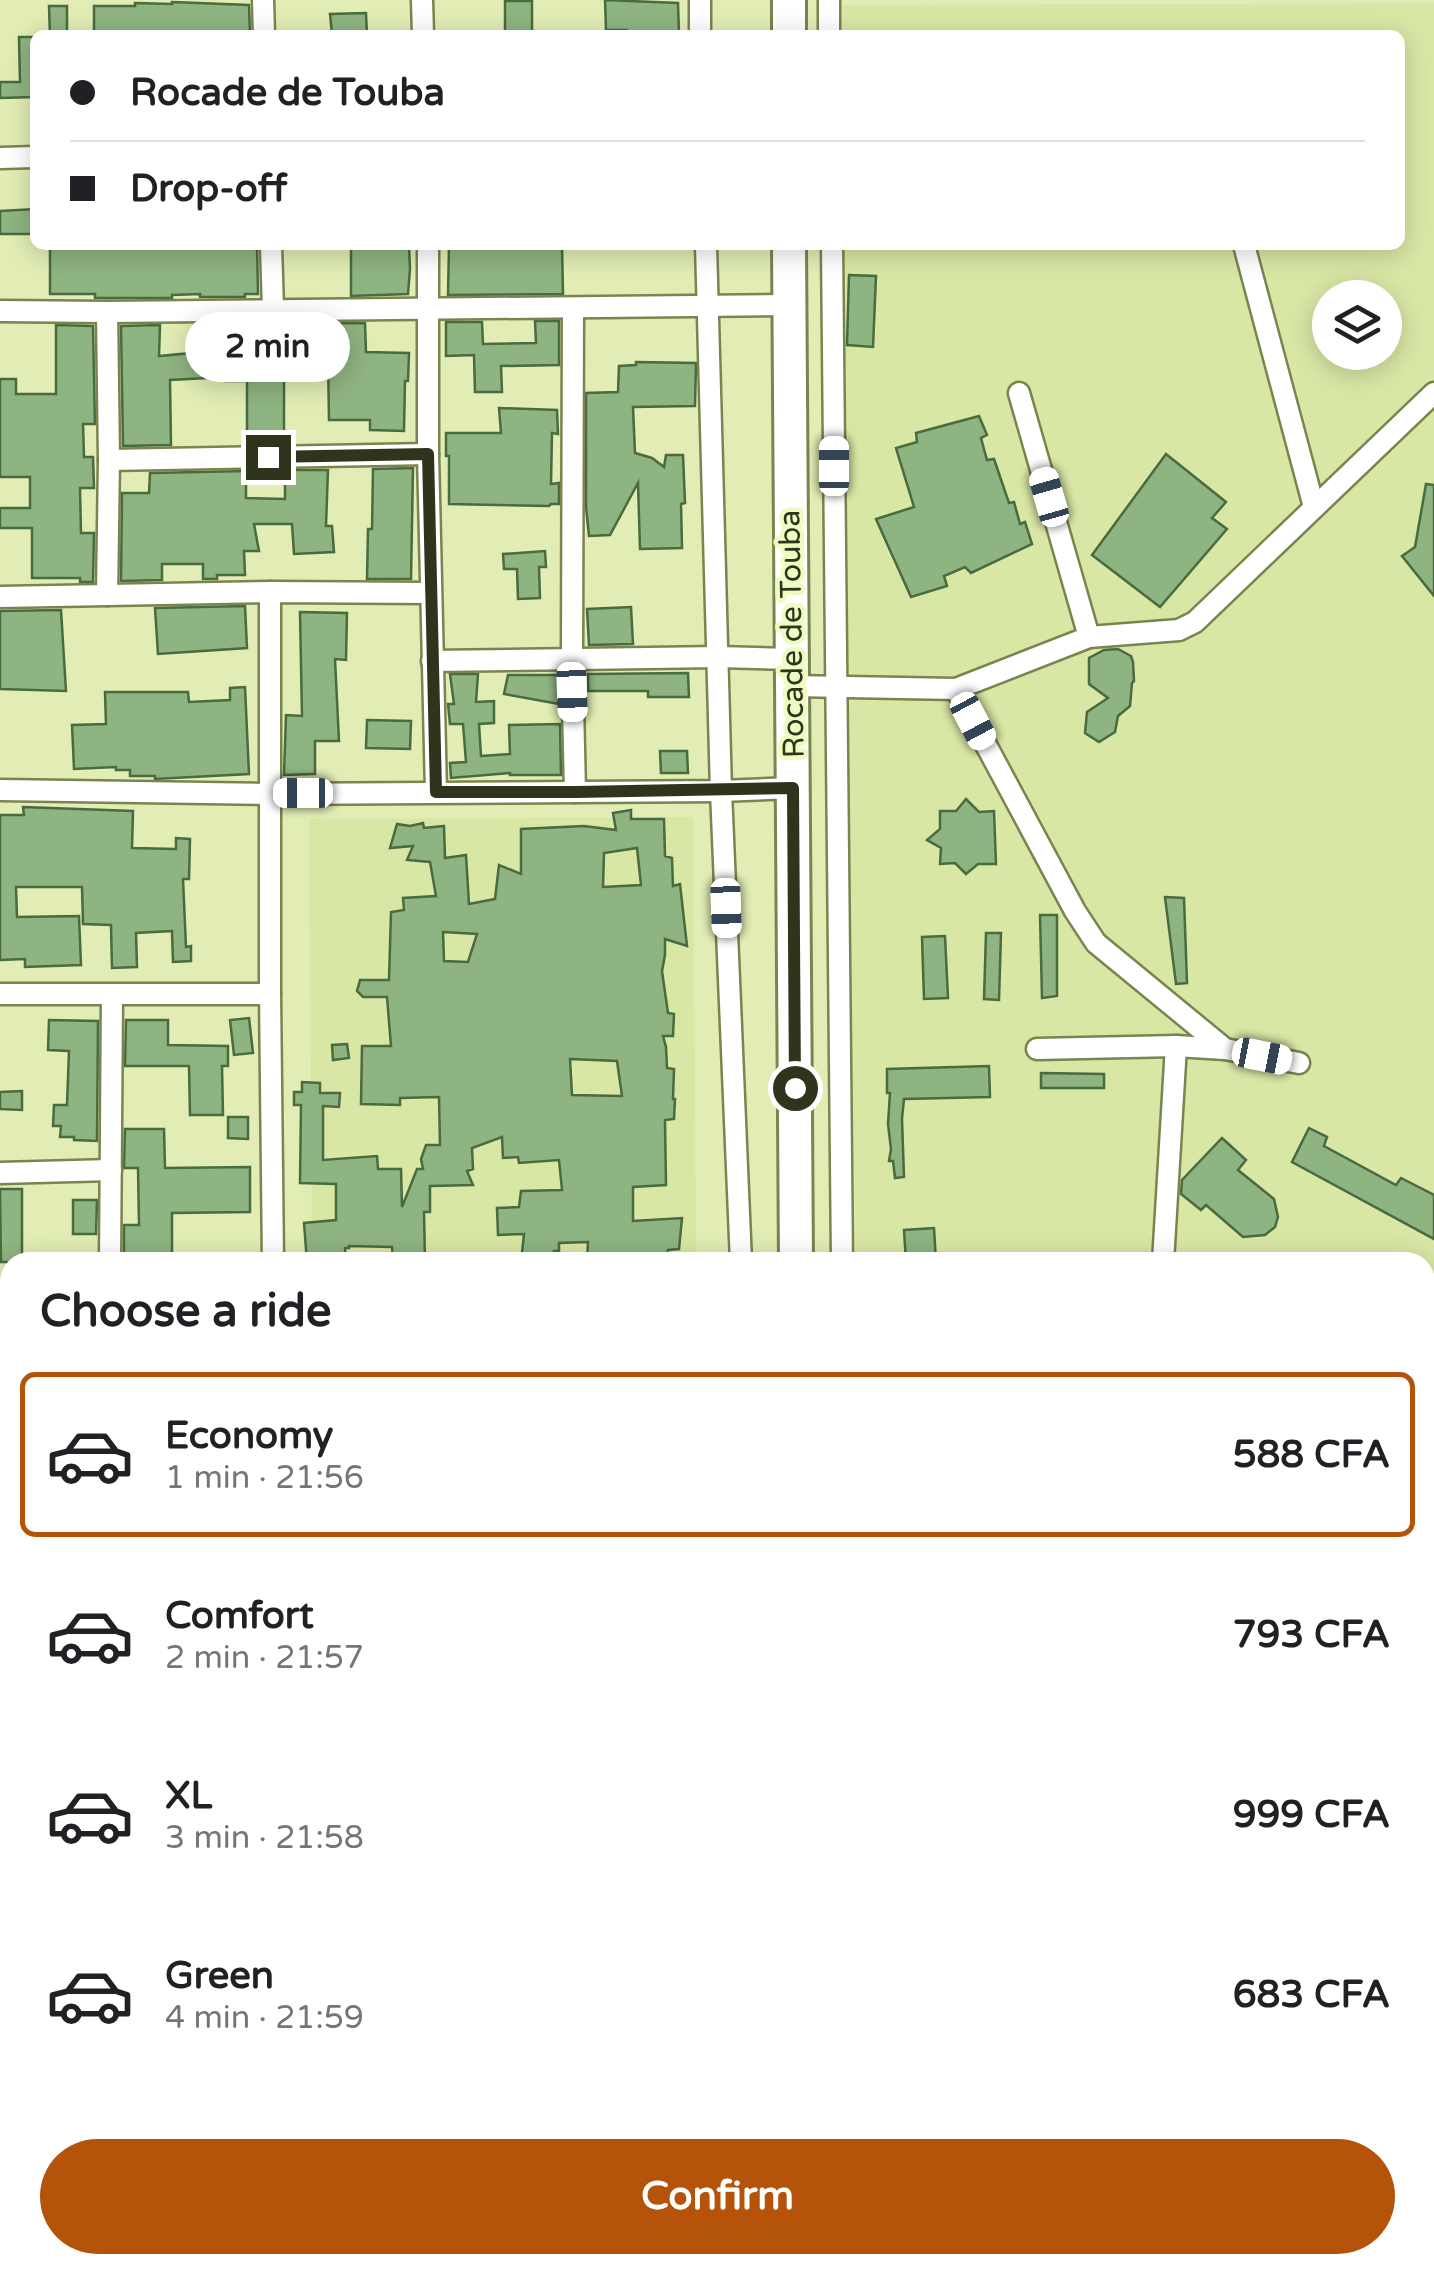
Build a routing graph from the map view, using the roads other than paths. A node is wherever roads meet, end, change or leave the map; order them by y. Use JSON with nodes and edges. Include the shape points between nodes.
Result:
{"nodes":[{"id":1,"x":263,"y":0,"type":"edge"},
{"id":2,"x":422,"y":0,"type":"edge"},
{"id":3,"x":700,"y":0,"type":"edge"},
{"id":4,"x":789,"y":0,"type":"edge"},
{"id":5,"x":829,"y":0,"type":"edge"},
{"id":6,"x":264,"y":30,"type":"edge"},
{"id":7,"x":423,"y":30,"type":"edge"},
{"id":8,"x":700,"y":30,"type":"edge"},
{"id":9,"x":789,"y":30,"type":"edge"},
{"id":10,"x":829,"y":30,"type":"edge"},
{"id":11,"x":30,"y":157,"type":"edge"},
{"id":12,"x":0,"y":158,"type":"edge"},
{"id":13,"x":271,"y":250,"type":"edge"},
{"id":14,"x":428,"y":250,"type":"edge"},
{"id":15,"x":706,"y":250,"type":"edge"},
{"id":16,"x":789,"y":250,"type":"edge"},
{"id":17,"x":832,"y":250,"type":"edge"},
{"id":18,"x":1245,"y":250,"type":"edge"},
{"id":19,"x":708,"y":304,"type":"junction"},
{"id":20,"x":789,"y":305,"type":"junction"},
{"id":21,"x":428,"y":308,"type":"junction"},
{"id":22,"x":573,"y":308,"type":"junction"},
{"id":23,"x":272,"y":309,"type":"junction"},
{"id":24,"x":0,"y":310,"type":"edge"},
{"id":25,"x":107,"y":312,"type":"junction"},
{"id":26,"x":1020,"y":392,"type":"dead end"},
{"id":27,"x":1434,"y":392,"type":"edge"},
{"id":28,"x":428,"y":454,"type":"junction"},
{"id":29,"x":109,"y":460,"type":"junction"},
{"id":30,"x":1314,"y":508,"type":"junction"},
{"id":31,"x":270,"y":592,"type":"junction"},
{"id":32,"x":430,"y":593,"type":"junction"},
{"id":33,"x":107,"y":596,"type":"junction"},
{"id":34,"x":0,"y":597,"type":"edge"},
{"id":35,"x":1089,"y":637,"type":"junction"},
{"id":36,"x":719,"y":658,"type":"junction"},
{"id":37,"x":572,"y":660,"type":"junction"},
{"id":38,"x":432,"y":661,"type":"junction"},
{"id":39,"x":792,"y":672,"type":"junction"},
{"id":40,"x":836,"y":688,"type":"junction"},
{"id":41,"x":956,"y":690,"type":"junction"},
{"id":42,"x":793,"y":788,"type":"junction"},
{"id":43,"x":0,"y":790,"type":"edge"},
{"id":44,"x":721,"y":790,"type":"junction"},
{"id":45,"x":436,"y":792,"type":"junction"},
{"id":46,"x":576,"y":792,"type":"junction"},
{"id":47,"x":270,"y":794,"type":"junction"},
{"id":48,"x":0,"y":994,"type":"edge"},
{"id":49,"x":270,"y":994,"type":"junction"},
{"id":50,"x":112,"y":995,"type":"junction"},
{"id":51,"x":1176,"y":1046,"type":"junction"},
{"id":52,"x":1037,"y":1049,"type":"dead end"},
{"id":53,"x":1224,"y":1049,"type":"junction"},
{"id":54,"x":1299,"y":1064,"type":"dead end"},
{"id":55,"x":111,"y":1170,"type":"junction"},
{"id":56,"x":0,"y":1172,"type":"edge"},
{"id":57,"x":110,"y":1252,"type":"edge"},
{"id":58,"x":272,"y":1252,"type":"edge"},
{"id":59,"x":741,"y":1252,"type":"edge"},
{"id":60,"x":796,"y":1252,"type":"edge"},
{"id":61,"x":842,"y":1252,"type":"edge"},
{"id":62,"x":1164,"y":1252,"type":"edge"}],
"edges":[{"from":1,"to":6,"type":"street"},
{"from":2,"to":7,"type":"street"},
{"from":3,"to":8,"type":"street"},
{"from":4,"to":9,"type":"main road"},
{"from":5,"to":10,"type":"street"},
{"from":11,"to":12,"type":"street"},
{"from":13,"to":23,"type":"street"},
{"from":14,"to":21,"type":"street"},
{"from":15,"to":19,"type":"street"},
{"from":16,"to":20,"type":"main road","name":"Rocade de Touba"},
{"from":17,"to":40,"type":"street"},
{"from":18,"to":30,"type":"street"},
{"from":19,"to":20,"type":"street"},
{"from":19,"to":22,"type":"street"},
{"from":19,"to":36,"type":"street"},
{"from":20,"to":39,"type":"main road","name":"Rocade de Touba"},
{"from":21,"to":22,"type":"street"},
{"from":21,"to":23,"type":"street"},
{"from":21,"to":28,"type":"street"},
{"from":22,"to":37,"type":"street"},
{"from":23,"to":25,"type":"street"},
{"from":24,"to":25,"type":"street"},
{"from":25,"to":29,"type":"street"},
{"from":26,"to":35,"type":"street"},
{"from":27,"to":30,"type":"street"},
{"from":28,"to":29,"type":"street"},
{"from":28,"to":32,"type":"street"},
{"from":29,"to":33,"type":"street"},
{"from":30,"to":35,"type":"street","via":[[1195,622],[1179,630]]},
{"from":31,"to":32,"type":"street"},
{"from":31,"to":33,"type":"street"},
{"from":31,"to":47,"type":"street"},
{"from":32,"to":38,"type":"street"},
{"from":33,"to":34,"type":"street"},
{"from":35,"to":41,"type":"street"},
{"from":36,"to":37,"type":"street"},
{"from":36,"to":39,"type":"street"},
{"from":36,"to":44,"type":"street"},
{"from":37,"to":38,"type":"street"},
{"from":37,"to":46,"type":"street"},
{"from":38,"to":45,"type":"street"},
{"from":39,"to":40,"type":"street"},
{"from":39,"to":42,"type":"main road","name":"Rocade de Touba"},
{"from":40,"to":41,"type":"street"},
{"from":40,"to":61,"type":"street"},
{"from":41,"to":53,"type":"street","via":[[1096,943]]},
{"from":42,"to":44,"type":"street"},
{"from":42,"to":60,"type":"main road","name":"Rocade de Touba"},
{"from":43,"to":47,"type":"street"},
{"from":44,"to":46,"type":"street"},
{"from":44,"to":59,"type":"street"},
{"from":45,"to":46,"type":"street"},
{"from":45,"to":47,"type":"street"},
{"from":47,"to":49,"type":"street"},
{"from":48,"to":50,"type":"street"},
{"from":49,"to":50,"type":"street"},
{"from":49,"to":58,"type":"street"},
{"from":50,"to":55,"type":"street"},
{"from":51,"to":52,"type":"street"},
{"from":51,"to":53,"type":"street"},
{"from":51,"to":62,"type":"street"},
{"from":53,"to":54,"type":"street"},
{"from":55,"to":56,"type":"street"},
{"from":55,"to":57,"type":"street"}]}
